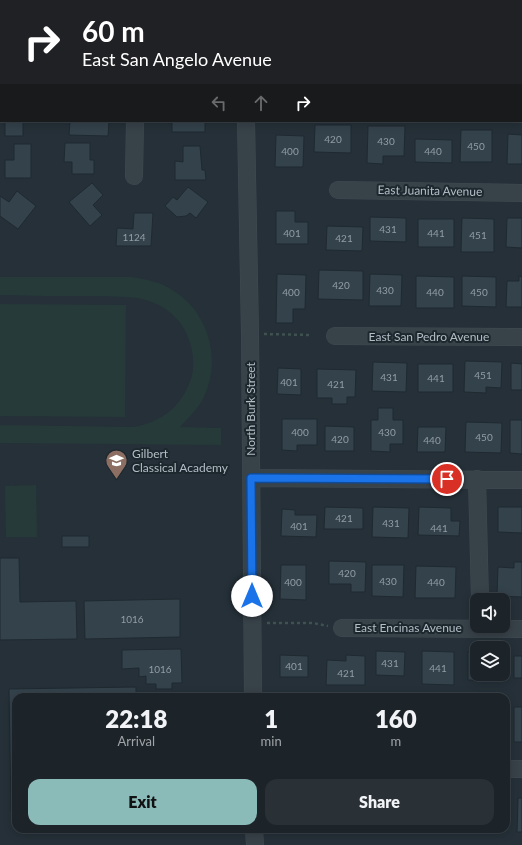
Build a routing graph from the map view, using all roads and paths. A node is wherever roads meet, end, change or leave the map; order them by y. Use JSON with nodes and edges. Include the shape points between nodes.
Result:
{"nodes":[{"id":1,"x":134,"y":122,"type":"edge"},
{"id":2,"x":246,"y":122,"type":"edge"},
{"id":3,"x":134,"y":176,"type":"dead end"},
{"id":4,"x":338,"y":190,"type":"dead end"},
{"id":5,"x":522,"y":193,"type":"edge"},
{"id":6,"x":250,"y":334,"type":"junction"},
{"id":7,"x":309,"y":335,"type":"dead end"},
{"id":8,"x":335,"y":336,"type":"dead end"},
{"id":9,"x":522,"y":337,"type":"edge"},
{"id":10,"x":251,"y":478,"type":"junction"},
{"id":11,"x":477,"y":479,"type":"junction"},
{"id":12,"x":522,"y":480,"type":"edge"},
{"id":13,"x":480,"y":593,"type":"edge"},
{"id":14,"x":252,"y":622,"type":"junction"},
{"id":15,"x":470,"y":627,"type":"edge"},
{"id":16,"x":342,"y":628,"type":"joint"},
{"id":17,"x":510,"y":628,"type":"edge"},
{"id":18,"x":522,"y":629,"type":"edge"},
{"id":19,"x":252,"y":693,"type":"edge"},
{"id":20,"x":510,"y":769,"type":"edge"},
{"id":21,"x":522,"y":769,"type":"edge"},
{"id":22,"x":254,"y":833,"type":"edge"},
{"id":23,"x":255,"y":845,"type":"edge"}],
"edges":[{"from":1,"to":3,"type":"street"},
{"from":2,"to":6,"type":"street","name":"North Burk Street"},
{"from":4,"to":5,"type":"street","name":"East Juanita Avenue"},
{"from":6,"to":7,"type":"path"},
{"from":6,"to":10,"type":"street","name":"North Burk Street"},
{"from":8,"to":9,"type":"street","name":"East San Pedro Avenue"},
{"from":10,"to":11,"type":"street"},
{"from":10,"to":14,"type":"street","name":"North Burk Street"},
{"from":11,"to":12,"type":"street"},
{"from":11,"to":13,"type":"street"},
{"from":14,"to":16,"type":"path","via":[[313,623]]},
{"from":14,"to":19,"type":"street","name":"North Burk Street"},
{"from":15,"to":16,"type":"street","name":"East Encinas Avenue"},
{"from":17,"to":18,"type":"street","name":"East Encinas Avenue"},
{"from":20,"to":21,"type":"street"},
{"from":22,"to":23,"type":"street"}]}
